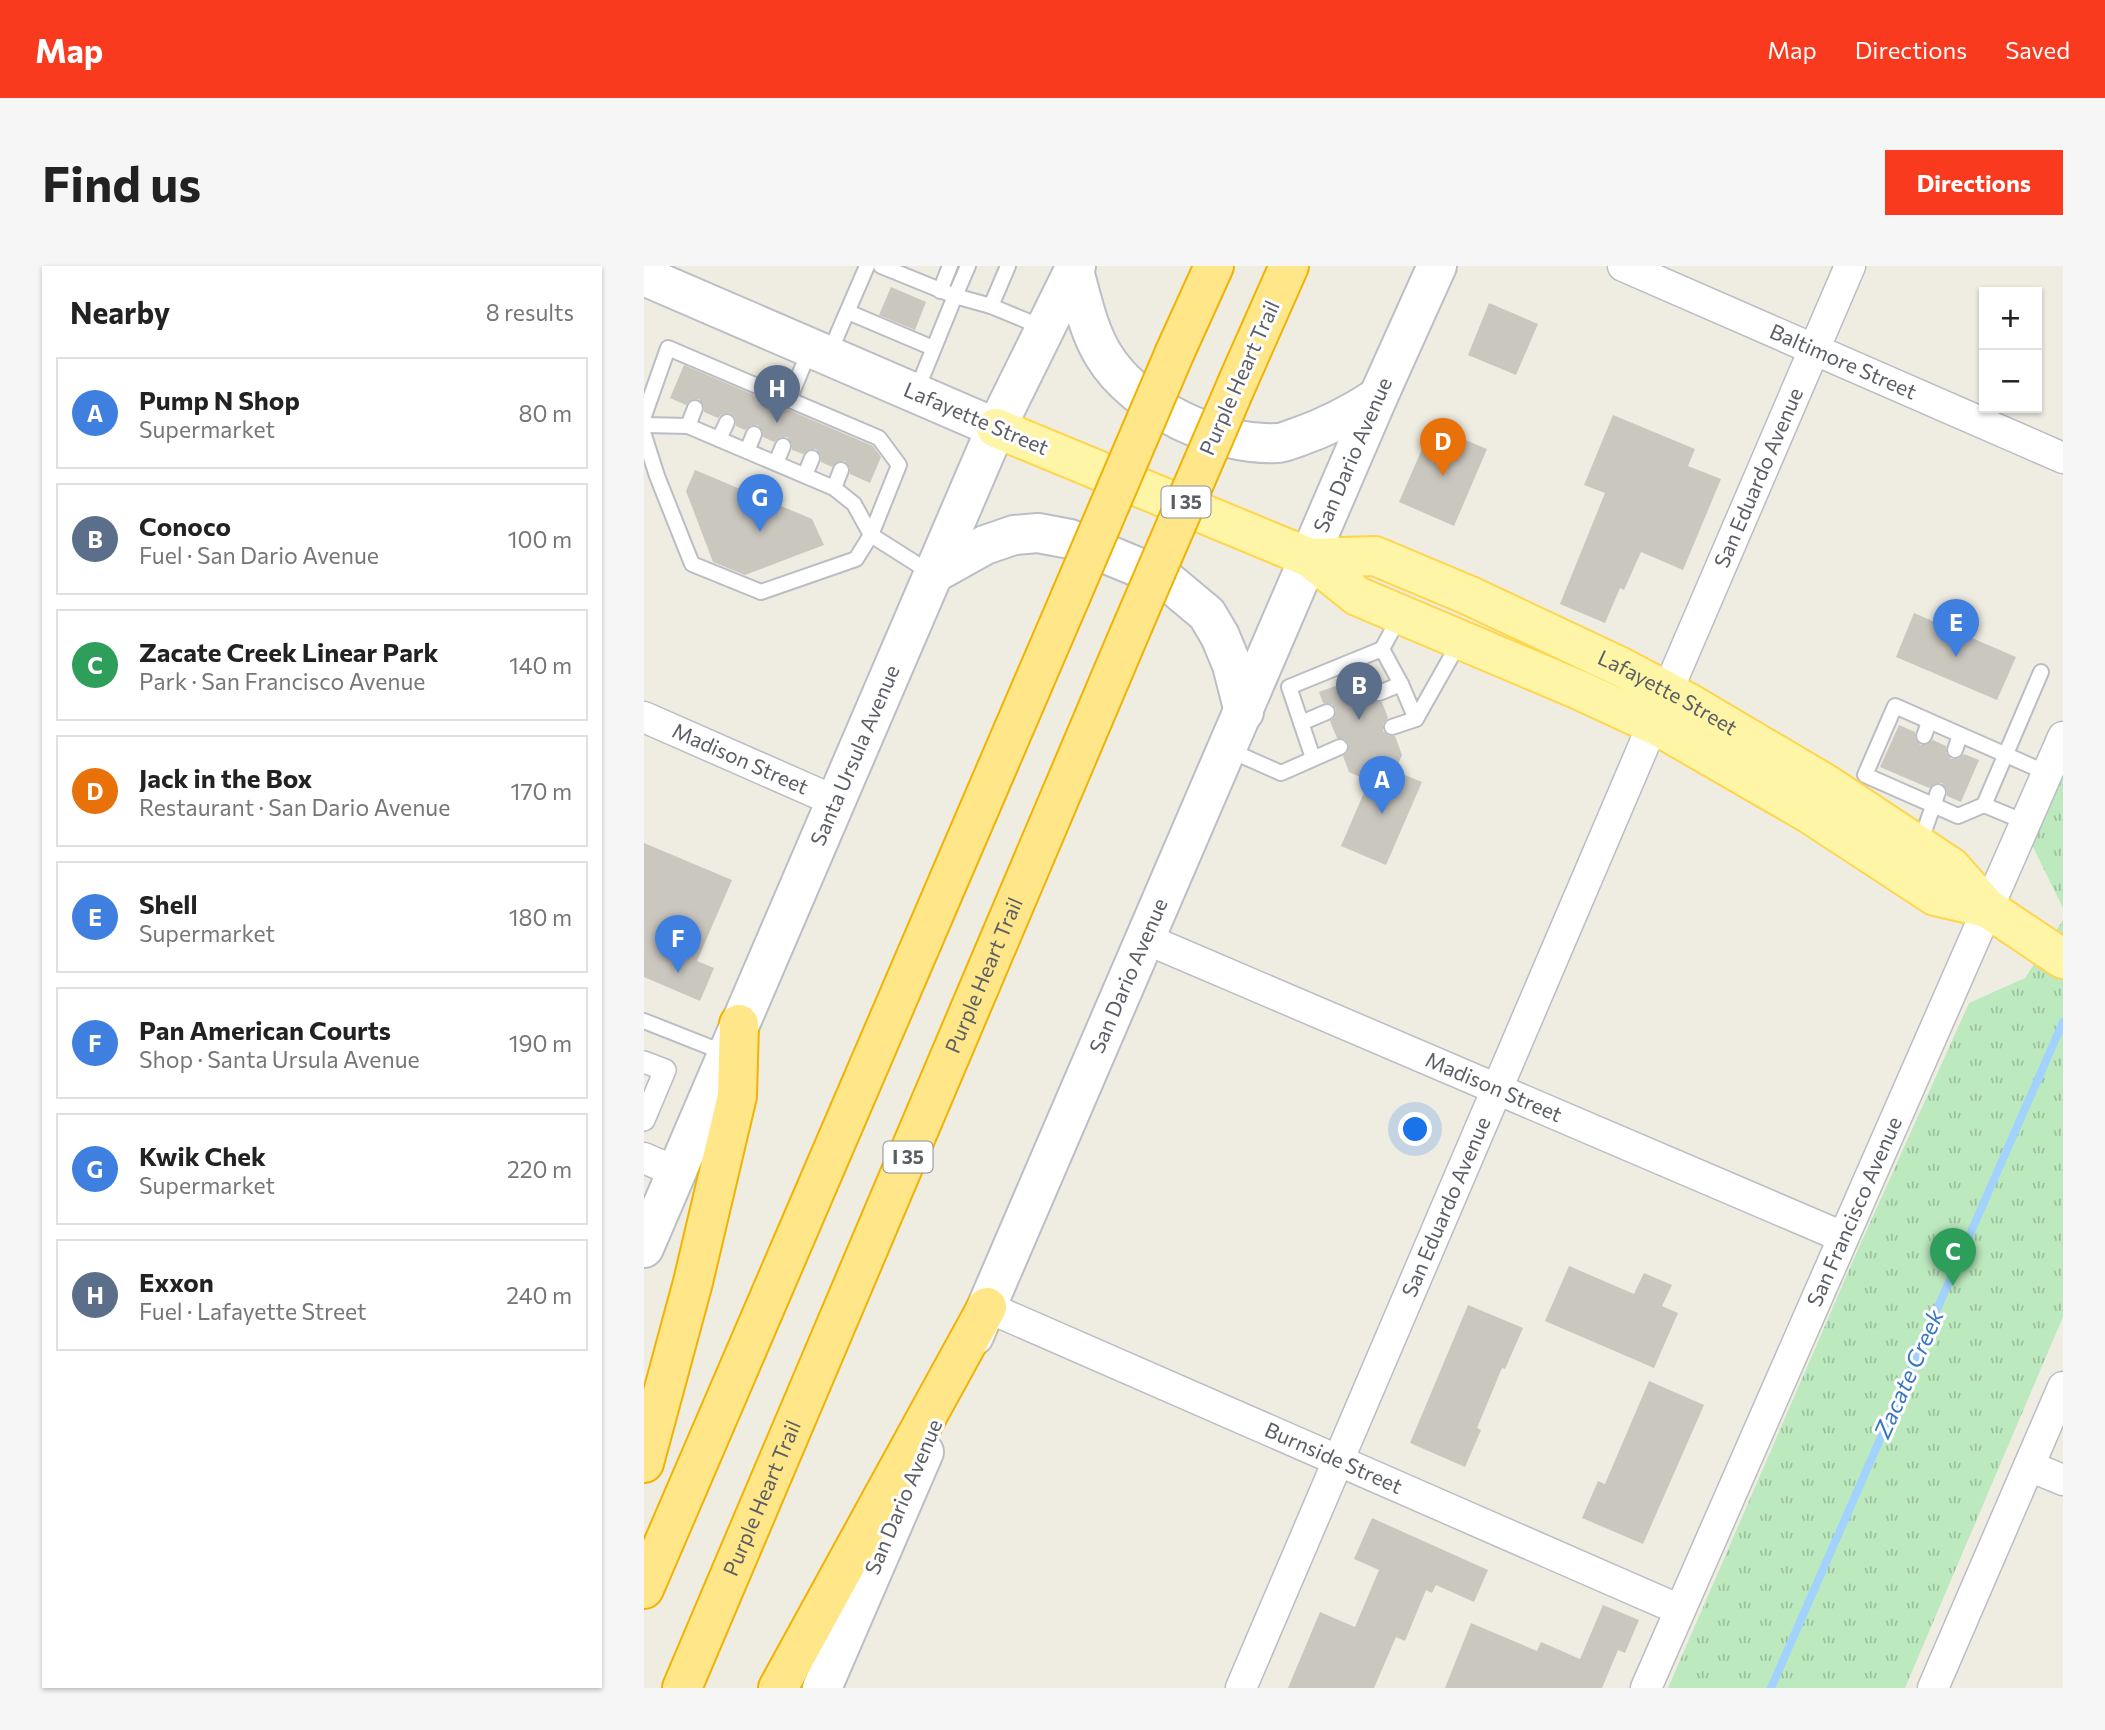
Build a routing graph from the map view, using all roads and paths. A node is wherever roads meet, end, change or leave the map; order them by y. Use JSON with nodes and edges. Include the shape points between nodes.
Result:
{"nodes":[{"id":1,"x":867,"y":266,"type":"edge"},
{"id":2,"x":881,"y":266,"type":"edge"},
{"id":3,"x":950,"y":266,"type":"edge"},
{"id":4,"x":968,"y":266,"type":"edge"},
{"id":5,"x":1008,"y":266,"type":"edge"},
{"id":6,"x":1213,"y":266,"type":"edge"},
{"id":7,"x":1289,"y":266,"type":"edge"},
{"id":8,"x":1437,"y":266,"type":"edge"},
{"id":9,"x":1623,"y":266,"type":"edge"},
{"id":10,"x":1850,"y":266,"type":"edge"},
{"id":11,"x":1075,"y":268,"type":"edge"},
{"id":12,"x":644,"y":276,"type":"edge"},
{"id":13,"x":940,"y":291,"type":"junction"},
{"id":14,"x":955,"y":296,"type":"junction"},
{"id":15,"x":990,"y":306,"type":"junction"},
{"id":16,"x":848,"y":312,"type":"junction"},
{"id":17,"x":1046,"y":329,"type":"junction"},
{"id":18,"x":933,"y":348,"type":"junction"},
{"id":19,"x":1814,"y":349,"type":"junction"},
{"id":20,"x":820,"y":352,"type":"junction"},
{"id":21,"x":916,"y":394,"type":"junction"},
{"id":22,"x":1378,"y":397,"type":"junction"},
{"id":23,"x":795,"y":405,"type":"junction"},
{"id":24,"x":695,"y":408,"type":"dead end"},
{"id":25,"x":644,"y":416,"type":"edge"},
{"id":26,"x":727,"y":422,"type":"dead end"},
{"id":27,"x":644,"y":425,"type":"edge"},
{"id":28,"x":688,"y":426,"type":"junction"},
{"id":29,"x":996,"y":428,"type":"junction"},
{"id":30,"x":754,"y":434,"type":"dead end"},
{"id":31,"x":644,"y":435,"type":"edge"},
{"id":32,"x":719,"y":439,"type":"junction"},
{"id":33,"x":783,"y":446,"type":"dead end"},
{"id":34,"x":747,"y":451,"type":"junction"},
{"id":35,"x":812,"y":458,"type":"dead end"},
{"id":36,"x":2063,"y":458,"type":"edge"},
{"id":37,"x":776,"y":463,"type":"junction"},
{"id":38,"x":841,"y":470,"type":"dead end"},
{"id":39,"x":805,"y":475,"type":"junction"},
{"id":40,"x":834,"y":488,"type":"junction"},
{"id":41,"x":871,"y":535,"type":"junction"},
{"id":42,"x":1310,"y":558,"type":"junction"},
{"id":43,"x":933,"y":574,"type":"junction"},
{"id":44,"x":1401,"y":614,"type":"junction"},
{"id":45,"x":1461,"y":640,"type":"junction"},
{"id":46,"x":1382,"y":649,"type":"junction"},
{"id":47,"x":2041,"y":672,"type":"dead end"},
{"id":48,"x":1401,"y":684,"type":"junction"},
{"id":49,"x":1268,"y":689,"type":"junction"},
{"id":50,"x":1379,"y":693,"type":"dead end"},
{"id":51,"x":1660,"y":708,"type":"junction"},
{"id":52,"x":1327,"y":712,"type":"dead end"},
{"id":53,"x":644,"y":717,"type":"edge"},
{"id":54,"x":1416,"y":719,"type":"junction"},
{"id":55,"x":1929,"y":722,"type":"junction"},
{"id":56,"x":1301,"y":723,"type":"junction"},
{"id":57,"x":1392,"y":727,"type":"dead end"},
{"id":58,"x":1960,"y":735,"type":"junction"},
{"id":59,"x":1924,"y":736,"type":"dead end"},
{"id":60,"x":2063,"y":737,"type":"edge"},
{"id":61,"x":1340,"y":747,"type":"dead end"},
{"id":62,"x":1228,"y":750,"type":"junction"},
{"id":63,"x":1955,"y":750,"type":"dead end"},
{"id":64,"x":2004,"y":755,"type":"junction"},
{"id":65,"x":1314,"y":758,"type":"junction"},
{"id":66,"x":2047,"y":773,"type":"junction"},
{"id":67,"x":1859,"y":789,"type":"junction"},
{"id":68,"x":1936,"y":799,"type":"junction"},
{"id":69,"x":835,"y":801,"type":"junction"},
{"id":70,"x":1984,"y":805,"type":"junction"},
{"id":71,"x":2025,"y":822,"type":"junction"},
{"id":72,"x":1919,"y":845,"type":"junction"},
{"id":73,"x":1987,"y":908,"type":"junction"},
{"id":74,"x":1146,"y":939,"type":"junction"},
{"id":75,"x":2054,"y":953,"type":"edge"},
{"id":76,"x":644,"y":1021,"type":"edge"},
{"id":77,"x":733,"y":1039,"type":"junction"},
{"id":78,"x":644,"y":1062,"type":"edge"},
{"id":79,"x":1495,"y":1089,"type":"junction"},
{"id":80,"x":644,"y":1120,"type":"edge"},
{"id":81,"x":660,"y":1165,"type":"edge"},
{"id":82,"x":1843,"y":1237,"type":"junction"},
{"id":83,"x":644,"y":1248,"type":"edge"},
{"id":84,"x":987,"y":1307,"type":"junction"},
{"id":85,"x":2063,"y":1387,"type":"edge"},
{"id":86,"x":1338,"y":1461,"type":"junction"},
{"id":87,"x":644,"y":1463,"type":"edge"},
{"id":88,"x":2029,"y":1466,"type":"junction"},
{"id":89,"x":2063,"y":1480,"type":"edge"},
{"id":90,"x":644,"y":1589,"type":"edge"},
{"id":91,"x":1680,"y":1610,"type":"junction"},
{"id":92,"x":830,"y":1686,"type":"edge"},
{"id":93,"x":682,"y":1688,"type":"edge"},
{"id":94,"x":778,"y":1688,"type":"edge"},
{"id":95,"x":1241,"y":1688,"type":"edge"},
{"id":96,"x":1646,"y":1688,"type":"edge"},
{"id":97,"x":1933,"y":1688,"type":"edge"}],
"edges":[{"from":1,"to":16,"type":"lane"},
{"from":2,"to":13,"type":"lane"},
{"from":3,"to":13,"type":"lane"},
{"from":4,"to":14,"type":"lane"},
{"from":5,"to":15,"type":"lane"},
{"from":6,"to":90,"type":"highway","bridge":true},
{"from":7,"to":93,"type":"highway","name":"Purple Heart Trail","number":"I 35","bridge":true},
{"from":8,"to":22,"type":"main road","name":"San Dario Avenue"},
{"from":9,"to":19,"type":"street","name":"Baltimore Street"},
{"from":10,"to":19,"type":"street","name":"San Eduardo Avenue"},
{"from":11,"to":17,"type":"main road","name":"Santa Ursula Avenue"},
{"from":11,"to":22,"type":"main road","via":[[1103,356],[1128,385],[1160,411],[1229,439],[1279,443],[1343,419]]},
{"from":12,"to":20,"type":"main road","name":"Lafayette Street"},
{"from":13,"to":14,"type":"lane"},
{"from":14,"to":15,"type":"lane"},
{"from":14,"to":18,"type":"lane"},
{"from":15,"to":17,"type":"lane"},
{"from":16,"to":18,"type":"lane"},
{"from":16,"to":20,"type":"lane"},
{"from":17,"to":29,"type":"main road","name":"Santa Ursula Avenue"},
{"from":18,"to":21,"type":"lane"},
{"from":19,"to":36,"type":"street","name":"Baltimore Street"},
{"from":19,"to":51,"type":"street","name":"San Eduardo Avenue"},
{"from":20,"to":21,"type":"main road","name":"Lafayette Street"},
{"from":20,"to":23,"type":"lane"},
{"from":21,"to":29,"type":"main road","name":"Lafayette Street"},
{"from":22,"to":42,"type":"main road","name":"San Dario Avenue"},
{"from":23,"to":25,"type":"lane","via":[[668,348]]},
{"from":23,"to":41,"type":"lane","via":[[879,438],[899,465]]},
{"from":24,"to":28,"type":"lane"},
{"from":26,"to":32,"type":"lane"},
{"from":27,"to":28,"type":"lane"},
{"from":28,"to":32,"type":"lane"},
{"from":29,"to":42,"type":"main road","name":"Lafayette Street"},
{"from":29,"to":43,"type":"main road","name":"Santa Ursula Avenue"},
{"from":30,"to":34,"type":"lane"},
{"from":31,"to":41,"type":"lane","via":[[692,564],[761,592],[856,559]]},
{"from":32,"to":34,"type":"lane"},
{"from":33,"to":37,"type":"lane"},
{"from":34,"to":37,"type":"lane"},
{"from":35,"to":39,"type":"lane"},
{"from":37,"to":39,"type":"lane"},
{"from":38,"to":40,"type":"lane"},
{"from":39,"to":40,"type":"lane"},
{"from":40,"to":41,"type":"lane","via":[[854,504]]},
{"from":41,"to":43,"type":"lane"},
{"from":42,"to":44,"type":"main road","name":"Lafayette Street","via":[[1357,596]]},
{"from":42,"to":49,"type":"main road","name":"San Dario Avenue"},
{"from":42,"to":51,"type":"main road","name":"Lafayette Street","via":[[1375,556],[1468,595],[1621,667]]},
{"from":43,"to":49,"type":"main road","via":[[985,545],[1014,535],[1038,533],[1070,539],[1164,578],[1207,614],[1233,665]]},
{"from":43,"to":69,"type":"main road","name":"Santa Ursula Avenue"},
{"from":44,"to":45,"type":"main road","name":"Lafayette Street"},
{"from":44,"to":46,"type":"lane"},
{"from":45,"to":51,"type":"main road","name":"Lafayette Street"},
{"from":45,"to":54,"type":"lane"},
{"from":46,"to":48,"type":"lane"},
{"from":46,"to":49,"type":"lane"},
{"from":47,"to":64,"type":"lane"},
{"from":48,"to":50,"type":"lane"},
{"from":48,"to":54,"type":"lane"},
{"from":49,"to":56,"type":"lane"},
{"from":49,"to":62,"type":"main road","name":"San Dario Avenue"},
{"from":51,"to":67,"type":"main road","name":"Lafayette Street","via":[[1745,734]]},
{"from":51,"to":73,"type":"main road","name":"Lafayette Street","via":[[1717,759],[1935,897]]},
{"from":51,"to":79,"type":"street","name":"San Eduardo Avenue"},
{"from":52,"to":56,"type":"lane"},
{"from":53,"to":69,"type":"street","name":"Madison Street"},
{"from":54,"to":57,"type":"lane"},
{"from":55,"to":58,"type":"lane"},
{"from":55,"to":59,"type":"lane"},
{"from":55,"to":67,"type":"lane","via":[[1895,706]]},
{"from":56,"to":65,"type":"lane"},
{"from":58,"to":63,"type":"lane"},
{"from":58,"to":64,"type":"lane"},
{"from":60,"to":66,"type":"street","name":"San Francisco Avenue"},
{"from":61,"to":65,"type":"lane"},
{"from":62,"to":65,"type":"lane","via":[[1281,773]]},
{"from":62,"to":74,"type":"main road","name":"San Dario Avenue"},
{"from":64,"to":66,"type":"lane"},
{"from":64,"to":70,"type":"lane"},
{"from":66,"to":71,"type":"street","name":"San Francisco Avenue"},
{"from":67,"to":68,"type":"lane","via":[[1904,785]]},
{"from":67,"to":72,"type":"main road","name":"Lafayette Street"},
{"from":68,"to":70,"type":"lane","via":[[1958,816]]},
{"from":68,"to":72,"type":"lane"},
{"from":69,"to":77,"type":"main road","name":"Santa Ursula Avenue"},
{"from":70,"to":71,"type":"lane"},
{"from":71,"to":73,"type":"street","name":"San Francisco Avenue"},
{"from":72,"to":73,"type":"main road","name":"Lafayette Street","via":[[1951,867]]},
{"from":73,"to":75,"type":"main road","name":"Lafayette Street"},
{"from":73,"to":82,"type":"street","name":"San Francisco Avenue"},
{"from":74,"to":79,"type":"street","name":"Madison Street"},
{"from":74,"to":84,"type":"main road","name":"San Dario Avenue"},
{"from":76,"to":77,"type":"lane"},
{"from":77,"to":81,"type":"main road","name":"Santa Ursula Avenue"},
{"from":77,"to":87,"type":"highway","via":[[737,1096],[694,1282]]},
{"from":78,"to":80,"type":"street","via":[[665,1070]]},
{"from":79,"to":82,"type":"street","name":"Madison Street"},
{"from":79,"to":86,"type":"street","name":"San Eduardo Avenue"},
{"from":81,"to":83,"type":"main road","name":"Santa Ursula Avenue"},
{"from":82,"to":91,"type":"street","name":"San Francisco Avenue"},
{"from":84,"to":86,"type":"street","name":"Burnside Street"},
{"from":84,"to":92,"type":"main road","name":"San Dario Avenue"},
{"from":84,"to":94,"type":"highway"},
{"from":85,"to":88,"type":"street"},
{"from":86,"to":91,"type":"street","name":"Burnside Street"},
{"from":86,"to":95,"type":"street","name":"San Eduardo Avenue"},
{"from":88,"to":89,"type":"street"},
{"from":88,"to":97,"type":"street"},
{"from":91,"to":96,"type":"street","name":"San Francisco Avenue"}]}
